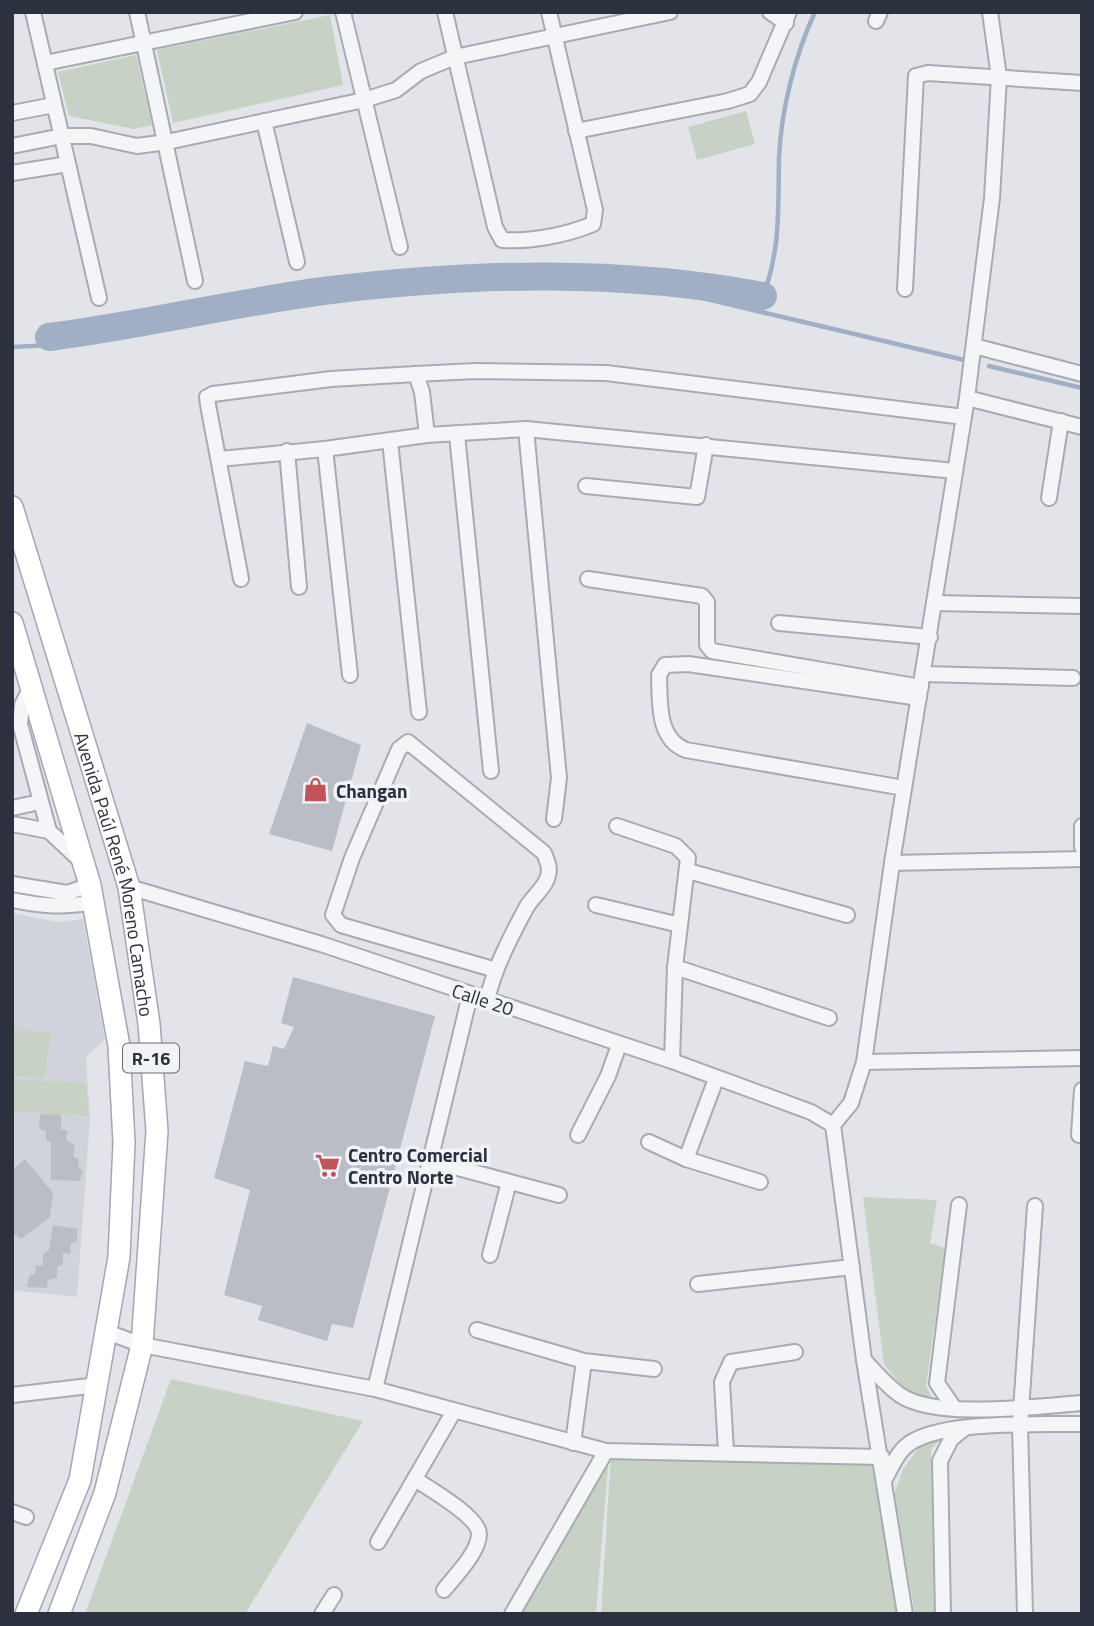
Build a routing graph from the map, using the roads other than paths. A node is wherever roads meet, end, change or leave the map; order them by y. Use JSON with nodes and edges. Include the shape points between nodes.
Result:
{"nodes":[{"id":1,"x":33,"y":12,"type":"edge"},
{"id":2,"x":137,"y":12,"type":"edge"},
{"id":3,"x":295,"y":12,"type":"edge"},
{"id":4,"x":343,"y":12,"type":"edge"},
{"id":5,"x":445,"y":12,"type":"edge"},
{"id":6,"x":549,"y":12,"type":"edge"},
{"id":7,"x":670,"y":12,"type":"edge"},
{"id":8,"x":770,"y":12,"type":"edge"},
{"id":9,"x":990,"y":12,"type":"edge"},
{"id":10,"x":649,"y":14,"type":"edge"},
{"id":11,"x":788,"y":17,"type":"edge"},
{"id":12,"x":236,"y":18,"type":"edge"},
{"id":13,"x":555,"y":36,"type":"junction"},
{"id":14,"x":143,"y":43,"type":"junction"},
{"id":15,"x":455,"y":57,"type":"junction"},
{"id":16,"x":46,"y":63,"type":"junction"},
{"id":17,"x":999,"y":77,"type":"junction"},
{"id":18,"x":1082,"y":83,"type":"edge"},
{"id":19,"x":364,"y":100,"type":"junction"},
{"id":20,"x":54,"y":105,"type":"junction"},
{"id":21,"x":12,"y":113,"type":"edge"},
{"id":22,"x":264,"y":121,"type":"junction"},
{"id":23,"x":576,"y":131,"type":"junction"},
{"id":24,"x":62,"y":136,"type":"junction"},
{"id":25,"x":167,"y":142,"type":"junction"},
{"id":26,"x":12,"y":146,"type":"edge"},
{"id":27,"x":68,"y":164,"type":"junction"},
{"id":28,"x":12,"y":173,"type":"edge"},
{"id":29,"x":400,"y":247,"type":"dead end"},
{"id":30,"x":297,"y":262,"type":"dead end"},
{"id":31,"x":195,"y":281,"type":"dead end"},
{"id":32,"x":905,"y":289,"type":"dead end"},
{"id":33,"x":99,"y":298,"type":"dead end"},
{"id":34,"x":974,"y":346,"type":"junction"},
{"id":35,"x":416,"y":373,"type":"junction"},
{"id":36,"x":1082,"y":374,"type":"edge"},
{"id":37,"x":967,"y":398,"type":"junction"},
{"id":38,"x":964,"y":416,"type":"junction"},
{"id":39,"x":1061,"y":421,"type":"junction"},
{"id":40,"x":1082,"y":427,"type":"edge"},
{"id":41,"x":526,"y":429,"type":"junction"},
{"id":42,"x":427,"y":435,"type":"junction"},
{"id":43,"x":457,"y":435,"type":"junction"},
{"id":44,"x":390,"y":441,"type":"junction"},
{"id":45,"x":706,"y":445,"type":"junction"},
{"id":46,"x":325,"y":449,"type":"junction"},
{"id":47,"x":287,"y":451,"type":"junction"},
{"id":48,"x":219,"y":458,"type":"junction"},
{"id":49,"x":955,"y":471,"type":"junction"},
{"id":50,"x":586,"y":486,"type":"dead end"},
{"id":51,"x":1049,"y":498,"type":"dead end"},
{"id":52,"x":12,"y":507,"type":"edge"},
{"id":53,"x":242,"y":579,"type":"dead end"},
{"id":54,"x":588,"y":579,"type":"dead end"},
{"id":55,"x":299,"y":587,"type":"dead end"},
{"id":56,"x":934,"y":604,"type":"junction"},
{"id":57,"x":1082,"y":607,"type":"edge"},
{"id":58,"x":12,"y":623,"type":"edge"},
{"id":59,"x":779,"y":623,"type":"dead end"},
{"id":60,"x":930,"y":637,"type":"junction"},
{"id":61,"x":350,"y":675,"type":"dead end"},
{"id":62,"x":1073,"y":678,"type":"dead end"},
{"id":63,"x":921,"y":686,"type":"junction"},
{"id":64,"x":31,"y":687,"type":"junction"},
{"id":65,"x":419,"y":712,"type":"dead end"},
{"id":66,"x":491,"y":771,"type":"dead end"},
{"id":67,"x":904,"y":788,"type":"junction"},
{"id":68,"x":40,"y":802,"type":"junction"},
{"id":69,"x":12,"y":808,"type":"edge"},
{"id":70,"x":554,"y":819,"type":"dead end"},
{"id":71,"x":12,"y":824,"type":"edge"},
{"id":72,"x":617,"y":826,"type":"dead end"},
{"id":73,"x":1082,"y":826,"type":"edge"},
{"id":74,"x":49,"y":831,"type":"junction"},
{"id":75,"x":1082,"y":847,"type":"edge"},
{"id":76,"x":1082,"y":859,"type":"edge"},
{"id":77,"x":892,"y":863,"type":"junction"},
{"id":78,"x":84,"y":864,"type":"junction"},
{"id":79,"x":688,"y":871,"type":"junction"},
{"id":80,"x":12,"y":884,"type":"edge"},
{"id":81,"x":129,"y":887,"type":"junction"},
{"id":82,"x":92,"y":893,"type":"junction"},
{"id":83,"x":12,"y":900,"type":"edge"},
{"id":84,"x":596,"y":905,"type":"dead end"},
{"id":85,"x":846,"y":915,"type":"dead end"},
{"id":86,"x":680,"y":925,"type":"junction"},
{"id":87,"x":675,"y":967,"type":"junction"},
{"id":88,"x":496,"y":970,"type":"junction"},
{"id":89,"x":470,"y":995,"type":"junction"},
{"id":90,"x":486,"y":1000,"type":"junction"},
{"id":91,"x":829,"y":1018,"type":"dead end"},
{"id":92,"x":619,"y":1045,"type":"junction"},
{"id":93,"x":1082,"y":1058,"type":"edge"},
{"id":94,"x":672,"y":1061,"type":"junction"},
{"id":95,"x":864,"y":1062,"type":"junction"},
{"id":96,"x":716,"y":1079,"type":"junction"},
{"id":97,"x":1082,"y":1090,"type":"edge"},
{"id":98,"x":833,"y":1125,"type":"junction"},
{"id":99,"x":578,"y":1135,"type":"dead end"},
{"id":100,"x":1079,"y":1135,"type":"dead end"},
{"id":101,"x":649,"y":1142,"type":"dead end"},
{"id":102,"x":686,"y":1159,"type":"junction"},
{"id":103,"x":428,"y":1160,"type":"junction"},
{"id":104,"x":509,"y":1182,"type":"junction"},
{"id":105,"x":760,"y":1182,"type":"dead end"},
{"id":106,"x":559,"y":1195,"type":"dead end"},
{"id":107,"x":959,"y":1205,"type":"dead end"},
{"id":108,"x":1035,"y":1206,"type":"dead end"},
{"id":109,"x":490,"y":1255,"type":"dead end"},
{"id":110,"x":852,"y":1267,"type":"junction"},
{"id":111,"x":698,"y":1284,"type":"dead end"},
{"id":112,"x":477,"y":1330,"type":"dead end"},
{"id":113,"x":107,"y":1332,"type":"junction"},
{"id":114,"x":142,"y":1345,"type":"junction"},
{"id":115,"x":795,"y":1352,"type":"dead end"},
{"id":116,"x":864,"y":1360,"type":"junction"},
{"id":117,"x":584,"y":1361,"type":"junction"},
{"id":118,"x":654,"y":1368,"type":"dead end"},
{"id":119,"x":98,"y":1385,"type":"junction"},
{"id":120,"x":375,"y":1390,"type":"junction"},
{"id":121,"x":12,"y":1395,"type":"edge"},
{"id":122,"x":1082,"y":1403,"type":"edge"},
{"id":123,"x":1021,"y":1407,"type":"junction"},
{"id":124,"x":954,"y":1408,"type":"junction"},
{"id":125,"x":454,"y":1411,"type":"junction"},
{"id":126,"x":1082,"y":1424,"type":"edge"},
{"id":127,"x":1020,"y":1425,"type":"junction"},
{"id":128,"x":965,"y":1428,"type":"junction"},
{"id":129,"x":573,"y":1443,"type":"junction"},
{"id":130,"x":606,"y":1451,"type":"junction"},
{"id":131,"x":726,"y":1452,"type":"junction"},
{"id":132,"x":882,"y":1457,"type":"junction"},
{"id":133,"x":415,"y":1479,"type":"junction"},
{"id":134,"x":886,"y":1479,"type":"junction"},
{"id":135,"x":379,"y":1542,"type":"dead end"},
{"id":136,"x":444,"y":1590,"type":"dead end"},
{"id":137,"x":334,"y":1595,"type":"dead end"},
{"id":138,"x":12,"y":1613,"type":"edge"},
{"id":139,"x":20,"y":1614,"type":"edge"},
{"id":140,"x":26,"y":1614,"type":"edge"},
{"id":141,"x":59,"y":1614,"type":"edge"},
{"id":142,"x":322,"y":1614,"type":"edge"},
{"id":143,"x":512,"y":1614,"type":"edge"},
{"id":144,"x":905,"y":1614,"type":"edge"},
{"id":145,"x":943,"y":1614,"type":"edge"},
{"id":146,"x":1025,"y":1614,"type":"edge"}],
"edges":[{"from":1,"to":16,"type":"street"},
{"from":2,"to":14,"type":"street"},
{"from":3,"to":12,"type":"street"},
{"from":4,"to":19,"type":"street"},
{"from":5,"to":15,"type":"street"},
{"from":6,"to":13,"type":"street"},
{"from":7,"to":10,"type":"street"},
{"from":8,"to":11,"type":"street"},
{"from":9,"to":17,"type":"street"},
{"from":10,"to":13,"type":"street"},
{"from":11,"to":23,"type":"street","via":[[750,94]]},
{"from":12,"to":14,"type":"street"},
{"from":13,"to":15,"type":"street"},
{"from":13,"to":23,"type":"street"},
{"from":14,"to":16,"type":"street"},
{"from":14,"to":25,"type":"street"},
{"from":15,"to":19,"type":"street","via":[[421,71],[396,90]]},
{"from":15,"to":23,"type":"street","via":[[495,227],[502,240],[593,224],[595,210]]},
{"from":16,"to":20,"type":"street"},
{"from":17,"to":18,"type":"street"},
{"from":17,"to":32,"type":"street","via":[[916,76]]},
{"from":17,"to":34,"type":"street","via":[[992,198]]},
{"from":19,"to":22,"type":"street"},
{"from":19,"to":29,"type":"street"},
{"from":20,"to":21,"type":"street"},
{"from":20,"to":24,"type":"street"},
{"from":22,"to":25,"type":"street"},
{"from":22,"to":30,"type":"street"},
{"from":24,"to":25,"type":"street","via":[[91,136],[137,146]]},
{"from":24,"to":26,"type":"street"},
{"from":24,"to":27,"type":"street"},
{"from":25,"to":31,"type":"street"},
{"from":27,"to":28,"type":"street"},
{"from":27,"to":33,"type":"street"},
{"from":34,"to":36,"type":"street"},
{"from":34,"to":37,"type":"street"},
{"from":35,"to":38,"type":"street","via":[[606,373]]},
{"from":35,"to":42,"type":"street"},
{"from":35,"to":48,"type":"street","via":[[213,394],[207,397]]},
{"from":37,"to":38,"type":"street"},
{"from":37,"to":39,"type":"street"},
{"from":38,"to":49,"type":"street"},
{"from":39,"to":40,"type":"street"},
{"from":39,"to":51,"type":"street"},
{"from":41,"to":43,"type":"street"},
{"from":41,"to":45,"type":"street"},
{"from":41,"to":70,"type":"street","via":[[559,778]]},
{"from":42,"to":43,"type":"street"},
{"from":42,"to":44,"type":"street"},
{"from":43,"to":66,"type":"street"},
{"from":44,"to":46,"type":"street"},
{"from":44,"to":65,"type":"street"},
{"from":45,"to":49,"type":"street"},
{"from":45,"to":50,"type":"street","via":[[697,497]]},
{"from":46,"to":47,"type":"street"},
{"from":46,"to":61,"type":"street"},
{"from":47,"to":48,"type":"street"},
{"from":47,"to":55,"type":"street"},
{"from":48,"to":53,"type":"street"},
{"from":49,"to":56,"type":"street"},
{"from":52,"to":81,"type":"main road","name":"Avenida Paúl René Moreno Camacho","number":"R-16"},
{"from":54,"to":63,"type":"street","via":[[702,596],[707,602],[707,645],[712,651]]},
{"from":56,"to":57,"type":"street"},
{"from":56,"to":60,"type":"street"},
{"from":58,"to":64,"type":"main road","name":"Avenida Paúl René Moreno Camacho","number":"R-16"},
{"from":59,"to":60,"type":"street"},
{"from":60,"to":63,"type":"street"},
{"from":62,"to":63,"type":"street"},
{"from":63,"to":67,"type":"street"},
{"from":63,"to":67,"type":"street","via":[[688,664],[666,665],[659,675],[665,734],[672,745]]},
{"from":64,"to":68,"type":"street","via":[[20,724]]},
{"from":64,"to":78,"type":"main road","name":"Avenida Paúl René Moreno Camacho","number":"R-16"},
{"from":67,"to":77,"type":"street"},
{"from":68,"to":69,"type":"street"},
{"from":68,"to":74,"type":"street"},
{"from":71,"to":74,"type":"street"},
{"from":72,"to":79,"type":"street","via":[[676,846],[688,858]]},
{"from":73,"to":75,"type":"street"},
{"from":74,"to":78,"type":"street"},
{"from":76,"to":77,"type":"street"},
{"from":77,"to":95,"type":"street"},
{"from":78,"to":82,"type":"main road","name":"Avenida Paúl René Moreno Camacho","number":"R-16"},
{"from":79,"to":85,"type":"street"},
{"from":79,"to":86,"type":"street"},
{"from":80,"to":82,"type":"street"},
{"from":81,"to":89,"type":"street","name":"Calle 20","via":[[321,944]]},
{"from":81,"to":114,"type":"main road","name":"Avenida Paúl René Moreno Camacho","number":"R-16","via":[[149,1024],[157,1131]]},
{"from":82,"to":83,"type":"street","via":[[67,908]]},
{"from":82,"to":113,"type":"main road","name":"Avenida Paúl René Moreno Camacho","number":"R-16","via":[[119,1046],[124,1143],[119,1257]]},
{"from":84,"to":86,"type":"street"},
{"from":86,"to":87,"type":"street"},
{"from":87,"to":91,"type":"street"},
{"from":87,"to":94,"type":"street"},
{"from":88,"to":88,"type":"street","via":[[341,925],[333,915],[362,834],[399,749],[408,742],[544,853],[550,869],[546,883],[525,909]]},
{"from":88,"to":90,"type":"street"},
{"from":89,"to":90,"type":"street","name":"Calle 20"},
{"from":89,"to":103,"type":"street"},
{"from":90,"to":92,"type":"street","name":"Calle 20"},
{"from":92,"to":94,"type":"street","name":"Calle 20"},
{"from":92,"to":99,"type":"street"},
{"from":93,"to":95,"type":"street"},
{"from":94,"to":96,"type":"street","name":"Calle 20"},
{"from":95,"to":98,"type":"street","via":[[851,1103]]},
{"from":96,"to":98,"type":"street","name":"Calle 20","via":[[811,1112]]},
{"from":96,"to":102,"type":"street"},
{"from":97,"to":100,"type":"street"},
{"from":98,"to":110,"type":"street"},
{"from":101,"to":102,"type":"street"},
{"from":102,"to":105,"type":"street"},
{"from":103,"to":104,"type":"street"},
{"from":103,"to":120,"type":"street"},
{"from":104,"to":106,"type":"street"},
{"from":104,"to":109,"type":"street"},
{"from":107,"to":124,"type":"street","via":[[937,1383]]},
{"from":108,"to":123,"type":"street"},
{"from":110,"to":111,"type":"street"},
{"from":110,"to":116,"type":"street"},
{"from":112,"to":117,"type":"street"},
{"from":113,"to":114,"type":"street"},
{"from":113,"to":119,"type":"main road","name":"Avenida Paúl René Moreno Camacho","number":"R-16"},
{"from":114,"to":120,"type":"street"},
{"from":114,"to":141,"type":"main road","name":"Avenida Paúl René Moreno Camacho","number":"R-16","via":[[105,1493]]},
{"from":115,"to":131,"type":"street","via":[[731,1362],[722,1382]]},
{"from":116,"to":124,"type":"street","via":[[901,1397],[924,1406]]},
{"from":116,"to":132,"type":"street"},
{"from":117,"to":118,"type":"street"},
{"from":117,"to":129,"type":"street"},
{"from":119,"to":121,"type":"street"},
{"from":119,"to":140,"type":"main road","name":"Avenida Paúl René Moreno Camacho","number":"R-16","via":[[80,1480]]},
{"from":120,"to":125,"type":"street"},
{"from":122,"to":123,"type":"street"},
{"from":123,"to":124,"type":"street"},
{"from":123,"to":127,"type":"street"},
{"from":125,"to":129,"type":"street"},
{"from":125,"to":133,"type":"street"},
{"from":126,"to":127,"type":"street"},
{"from":127,"to":128,"type":"street"},
{"from":127,"to":146,"type":"street"},
{"from":128,"to":134,"type":"street","via":[[928,1433],[906,1446]]},
{"from":128,"to":145,"type":"street","via":[[951,1439],[940,1461]]},
{"from":129,"to":130,"type":"street"},
{"from":130,"to":131,"type":"street"},
{"from":130,"to":143,"type":"street"},
{"from":131,"to":132,"type":"street"},
{"from":132,"to":134,"type":"street"},
{"from":133,"to":135,"type":"street"},
{"from":133,"to":136,"type":"street","via":[[475,1520],[480,1535]]},
{"from":134,"to":144,"type":"street"},
{"from":137,"to":142,"type":"street"},
{"from":138,"to":139,"type":"street"}]}
